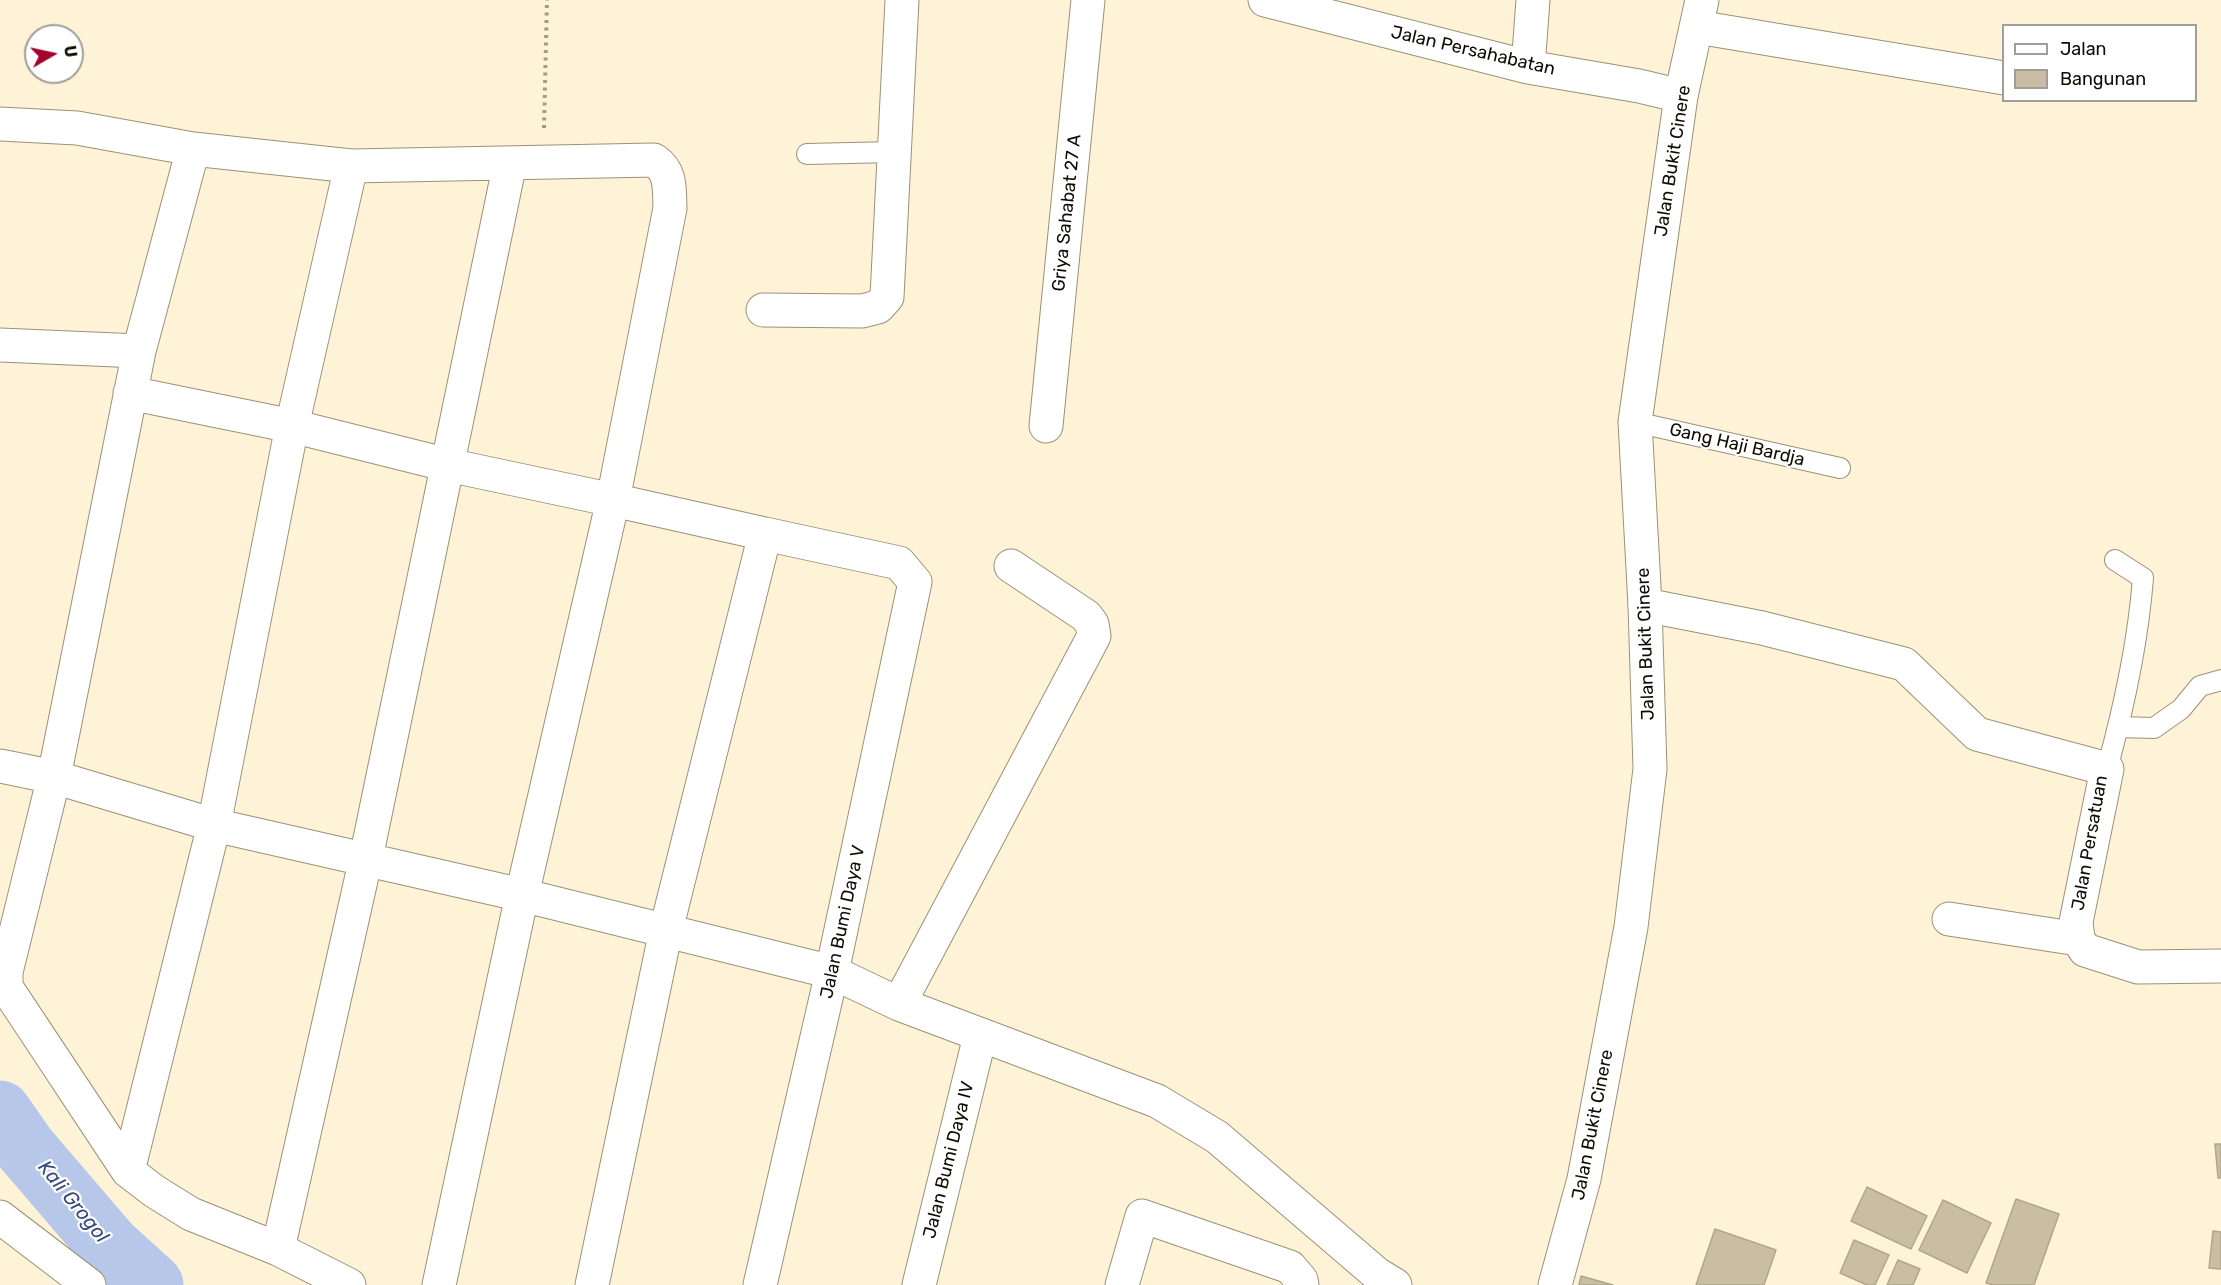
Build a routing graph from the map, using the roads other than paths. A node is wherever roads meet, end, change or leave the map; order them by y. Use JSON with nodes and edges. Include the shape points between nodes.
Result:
{"nodes":[{"id":1,"x":902,"y":0,"type":"edge"},
{"id":2,"x":1088,"y":0,"type":"edge"},
{"id":3,"x":1265,"y":0,"type":"edge"},
{"id":4,"x":1533,"y":0,"type":"edge"},
{"id":5,"x":1700,"y":14,"type":"edge"},
{"id":6,"x":1528,"y":67,"type":"junction"},
{"id":7,"x":2002,"y":78,"type":"edge"},
{"id":8,"x":1681,"y":96,"type":"junction"},
{"id":9,"x":0,"y":124,"type":"edge"},
{"id":10,"x":193,"y":149,"type":"junction"},
{"id":11,"x":894,"y":152,"type":"junction"},
{"id":12,"x":807,"y":154,"type":"dead end"},
{"id":13,"x":510,"y":163,"type":"junction"},
{"id":14,"x":351,"y":166,"type":"junction"},
{"id":15,"x":763,"y":310,"type":"dead end"},
{"id":16,"x":0,"y":345,"type":"edge"},
{"id":17,"x":139,"y":351,"type":"junction"},
{"id":18,"x":130,"y":393,"type":"junction"},
{"id":19,"x":1635,"y":422,"type":"junction"},
{"id":20,"x":292,"y":426,"type":"junction"},
{"id":21,"x":1046,"y":426,"type":"dead end"},
{"id":22,"x":448,"y":465,"type":"junction"},
{"id":23,"x":1840,"y":468,"type":"dead end"},
{"id":24,"x":613,"y":500,"type":"junction"},
{"id":25,"x":765,"y":534,"type":"junction"},
{"id":26,"x":2115,"y":560,"type":"dead end"},
{"id":27,"x":1011,"y":566,"type":"dead end"},
{"id":28,"x":1646,"y":605,"type":"junction"},
{"id":29,"x":2221,"y":680,"type":"edge"},
{"id":30,"x":2118,"y":727,"type":"junction"},
{"id":31,"x":0,"y":766,"type":"edge"},
{"id":32,"x":2107,"y":769,"type":"junction"},
{"id":33,"x":54,"y":777,"type":"junction"},
{"id":34,"x":214,"y":825,"type":"junction"},
{"id":35,"x":366,"y":858,"type":"junction"},
{"id":36,"x":522,"y":895,"type":"junction"},
{"id":37,"x":1949,"y":919,"type":"dead end"},
{"id":38,"x":666,"y":930,"type":"junction"},
{"id":39,"x":2078,"y":939,"type":"junction"},
{"id":40,"x":2221,"y":966,"type":"edge"},
{"id":41,"x":832,"y":972,"type":"junction"},
{"id":42,"x":899,"y":1004,"type":"junction"},
{"id":43,"x":980,"y":1036,"type":"junction"},
{"id":44,"x":128,"y":1171,"type":"junction"},
{"id":45,"x":0,"y":1217,"type":"edge"},
{"id":46,"x":278,"y":1249,"type":"junction"},
{"id":47,"x":89,"y":1285,"type":"edge"},
{"id":48,"x":349,"y":1285,"type":"edge"},
{"id":49,"x":439,"y":1285,"type":"edge"},
{"id":50,"x":592,"y":1285,"type":"edge"},
{"id":51,"x":760,"y":1285,"type":"edge"},
{"id":52,"x":919,"y":1285,"type":"edge"},
{"id":53,"x":1122,"y":1285,"type":"edge"},
{"id":54,"x":1302,"y":1285,"type":"edge"},
{"id":55,"x":1395,"y":1285,"type":"edge"},
{"id":56,"x":1555,"y":1285,"type":"edge"}],
"edges":[{"from":1,"to":11,"type":"street"},
{"from":2,"to":21,"type":"street","name":"Griya Sahabat 27 A"},
{"from":3,"to":6,"type":"street","name":"Jalan Persahabatan"},
{"from":4,"to":6,"type":"street"},
{"from":5,"to":7,"type":"street"},
{"from":5,"to":8,"type":"street","name":"Jalan Bukit Cinere"},
{"from":6,"to":8,"type":"street","name":"Jalan Persahabatan"},
{"from":8,"to":19,"type":"street","name":"Jalan Bukit Cinere"},
{"from":9,"to":10,"type":"street","via":[[77,128]]},
{"from":10,"to":14,"type":"street"},
{"from":10,"to":17,"type":"street"},
{"from":11,"to":12,"type":"lane"},
{"from":11,"to":15,"type":"street","via":[[887,297],[878,307],[862,310]]},
{"from":13,"to":14,"type":"street"},
{"from":13,"to":22,"type":"street"},
{"from":13,"to":24,"type":"street","via":[[654,160],[663,166],[669,180],[670,208]]},
{"from":14,"to":20,"type":"street"},
{"from":16,"to":17,"type":"street"},
{"from":17,"to":18,"type":"street"},
{"from":18,"to":20,"type":"street"},
{"from":18,"to":33,"type":"street"},
{"from":19,"to":23,"type":"lane","name":"Gang Haji Bardja"},
{"from":19,"to":28,"type":"street","name":"Jalan Bukit Cinere"},
{"from":20,"to":22,"type":"street"},
{"from":20,"to":34,"type":"street"},
{"from":22,"to":24,"type":"street"},
{"from":22,"to":35,"type":"street"},
{"from":24,"to":25,"type":"street"},
{"from":24,"to":36,"type":"street"},
{"from":25,"to":38,"type":"street"},
{"from":25,"to":41,"type":"street","name":"Jalan Bumi Daya V","via":[[899,563],[915,582]]},
{"from":26,"to":30,"type":"lane","via":[[2144,578]]},
{"from":27,"to":42,"type":"street","via":[[1086,616],[1094,636]]},
{"from":28,"to":32,"type":"street","name":"Jalan Persatuan","via":[[1761,628],[1904,664],[1977,734]]},
{"from":28,"to":56,"type":"street","name":"Jalan Bukit Cinere","via":[[1650,769],[1631,927],[1584,1179]]},
{"from":29,"to":30,"type":"lane","via":[[2200,686],[2181,709],[2154,728]]},
{"from":30,"to":32,"type":"lane"},
{"from":31,"to":33,"type":"street"},
{"from":32,"to":39,"type":"street","name":"Jalan Persatuan","via":[[2076,921]]},
{"from":33,"to":34,"type":"street"},
{"from":33,"to":44,"type":"street","via":[[6,972],[6,987]]},
{"from":34,"to":35,"type":"street"},
{"from":34,"to":44,"type":"street"},
{"from":35,"to":36,"type":"street"},
{"from":35,"to":46,"type":"street"},
{"from":36,"to":38,"type":"street"},
{"from":36,"to":49,"type":"street"},
{"from":37,"to":39,"type":"street"},
{"from":38,"to":41,"type":"street"},
{"from":38,"to":50,"type":"street"},
{"from":39,"to":40,"type":"street","via":[[2085,950],[2138,967]]},
{"from":41,"to":42,"type":"street"},
{"from":41,"to":51,"type":"street","name":"Jalan Bumi Daya V"},
{"from":42,"to":43,"type":"street"},
{"from":43,"to":52,"type":"street","name":"Jalan Bumi Daya IV"},
{"from":43,"to":55,"type":"street","via":[[1157,1101],[1217,1137],[1377,1274]]},
{"from":44,"to":46,"type":"street","via":[[191,1214]]},
{"from":45,"to":47,"type":"street"},
{"from":46,"to":48,"type":"street"},
{"from":53,"to":54,"type":"street","via":[[1142,1216],[1290,1268]]}]}
